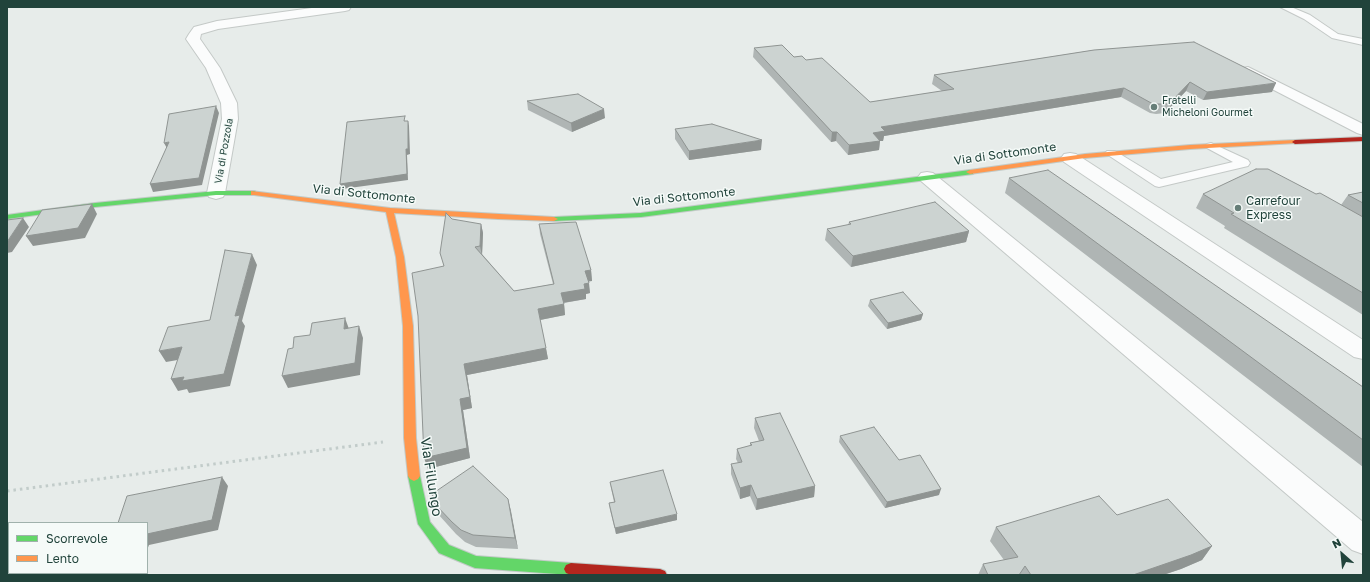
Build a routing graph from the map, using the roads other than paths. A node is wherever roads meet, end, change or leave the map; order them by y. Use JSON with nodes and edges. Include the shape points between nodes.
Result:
{"nodes":[{"id":1,"x":345,"y":7,"type":"edge"},
{"id":2,"x":1284,"y":7,"type":"edge"},
{"id":3,"x":1363,"y":42,"type":"edge"},
{"id":4,"x":1237,"y":66,"type":"edge"},
{"id":5,"x":1363,"y":130,"type":"edge"},
{"id":6,"x":1363,"y":139,"type":"edge"},
{"id":7,"x":1211,"y":146,"type":"junction"},
{"id":8,"x":1111,"y":153,"type":"junction"},
{"id":9,"x":1070,"y":158,"type":"junction"},
{"id":10,"x":1244,"y":163,"type":"junction"},
{"id":11,"x":1258,"y":171,"type":"edge"},
{"id":12,"x":927,"y":177,"type":"junction"},
{"id":13,"x":216,"y":192,"type":"junction"},
{"id":14,"x":390,"y":210,"type":"junction"},
{"id":15,"x":7,"y":217,"type":"edge"},
{"id":16,"x":1363,"y":351,"type":"edge"},
{"id":17,"x":1363,"y":540,"type":"edge"},
{"id":18,"x":660,"y":575,"type":"edge"}],
"edges":[{"from":1,"to":13,"type":"street","name":"Via di Pozzola","via":[[217,25],[198,30],[195,34],[193,39],[213,68],[229,102],[230,119]]},
{"from":2,"to":3,"type":"lane","via":[[1307,17],[1335,36]]},
{"from":4,"to":5,"type":"street"},
{"from":6,"to":7,"type":"main road","name":"Via di Sottomonte"},
{"from":7,"to":8,"type":"main road","name":"Via di Sottomonte"},
{"from":7,"to":10,"type":"lane"},
{"from":8,"to":9,"type":"main road","name":"Via di Sottomonte"},
{"from":8,"to":10,"type":"lane","via":[[1159,183]]},
{"from":9,"to":12,"type":"main road","name":"Via di Sottomonte"},
{"from":9,"to":16,"type":"street"},
{"from":10,"to":11,"type":"lane"},
{"from":12,"to":14,"type":"main road","name":"Via di Sottomonte","via":[[625,216],[563,219]]},
{"from":12,"to":17,"type":"street"},
{"from":13,"to":14,"type":"main road","name":"Via di Sottomonte","via":[[251,193]]},
{"from":13,"to":15,"type":"main road","name":"Via di Sottomonte"},
{"from":14,"to":18,"type":"main road","name":"Via Fillungo","via":[[400,257],[408,326],[412,466],[424,524],[444,549],[475,562]]}]}
